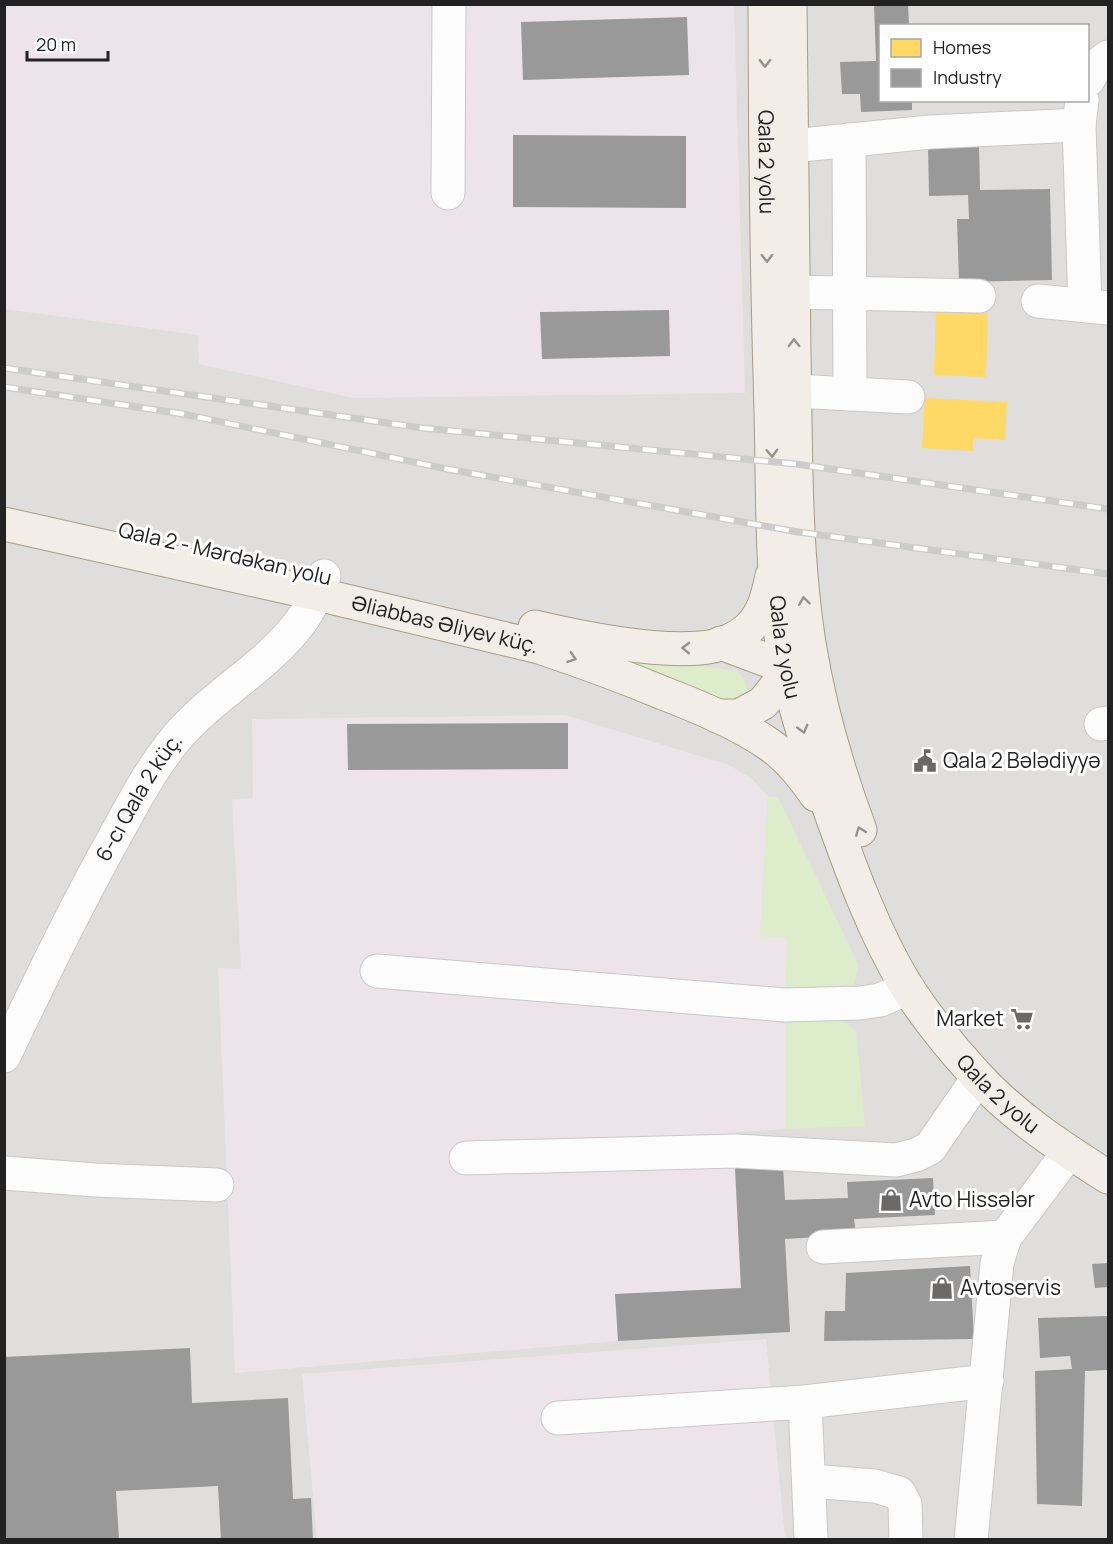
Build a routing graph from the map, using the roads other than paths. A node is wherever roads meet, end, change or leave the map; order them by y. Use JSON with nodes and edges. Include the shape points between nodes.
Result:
{"nodes":[{"id":1,"x":449,"y":4,"type":"edge"},
{"id":2,"x":765,"y":4,"type":"edge"},
{"id":3,"x":790,"y":4,"type":"edge"},
{"id":4,"x":1108,"y":57,"type":"edge"},
{"id":5,"x":1089,"y":78,"type":"edge"},
{"id":6,"x":1081,"y":113,"type":"edge"},
{"id":7,"x":849,"y":140,"type":"junction"},
{"id":8,"x":792,"y":146,"type":"junction"},
{"id":9,"x":448,"y":193,"type":"dead end"},
{"id":10,"x":793,"y":292,"type":"junction"},
{"id":11,"x":849,"y":293,"type":"junction"},
{"id":12,"x":979,"y":296,"type":"dead end"},
{"id":13,"x":1038,"y":301,"type":"dead end"},
{"id":14,"x":1097,"y":306,"type":"edge"},
{"id":15,"x":795,"y":391,"type":"junction"},
{"id":16,"x":850,"y":394,"type":"junction"},
{"id":17,"x":908,"y":397,"type":"dead end"},
{"id":18,"x":4,"y":504,"type":"edge"},
{"id":19,"x":4,"y":524,"type":"edge"},
{"id":20,"x":775,"y":560,"type":"junction"},
{"id":21,"x":320,"y":585,"type":"junction"},
{"id":22,"x":809,"y":643,"type":"junction"},
{"id":23,"x":721,"y":644,"type":"junction"},
{"id":24,"x":788,"y":673,"type":"junction"},
{"id":25,"x":818,"y":689,"type":"junction"},
{"id":26,"x":717,"y":716,"type":"junction"},
{"id":27,"x":834,"y":822,"type":"junction"},
{"id":28,"x":377,"y":971,"type":"dead end"},
{"id":29,"x":908,"y":988,"type":"junction"},
{"id":30,"x":4,"y":1056,"type":"edge"},
{"id":31,"x":978,"y":1078,"type":"junction"},
{"id":32,"x":1068,"y":1152,"type":"junction"},
{"id":33,"x":1108,"y":1152,"type":"edge"},
{"id":34,"x":466,"y":1158,"type":"dead end"},
{"id":35,"x":4,"y":1173,"type":"edge"},
{"id":36,"x":1108,"y":1178,"type":"edge"},
{"id":37,"x":217,"y":1185,"type":"dead end"},
{"id":38,"x":1005,"y":1237,"type":"junction"},
{"id":39,"x":823,"y":1247,"type":"dead end"},
{"id":40,"x":987,"y":1381,"type":"junction"},
{"id":41,"x":805,"y":1402,"type":"junction"},
{"id":42,"x":558,"y":1418,"type":"dead end"},
{"id":43,"x":810,"y":1481,"type":"junction"},
{"id":44,"x":811,"y":1539,"type":"edge"},
{"id":45,"x":906,"y":1539,"type":"edge"},
{"id":46,"x":972,"y":1539,"type":"edge"}],
"edges":[{"from":1,"to":9,"type":"street"},
{"from":2,"to":20,"type":"main road","name":"Qala 2 yolu","one_way":true},
{"from":3,"to":8,"type":"main road","name":"Qala 2 yolu"},
{"from":4,"to":5,"type":"street"},
{"from":6,"to":7,"type":"street"},
{"from":6,"to":14,"type":"street"},
{"from":7,"to":8,"type":"street"},
{"from":7,"to":11,"type":"street"},
{"from":8,"to":10,"type":"main road","name":"Qala 2 yolu"},
{"from":10,"to":11,"type":"street"},
{"from":15,"to":10,"type":"main road","name":"Qala 2 yolu","one_way":true},
{"from":11,"to":12,"type":"street"},
{"from":11,"to":16,"type":"street"},
{"from":13,"to":14,"type":"street"},
{"from":15,"to":16,"type":"street"},
{"from":22,"to":15,"type":"main road","name":"Qala 2 yolu","one_way":true,"via":[[800,564]]},
{"from":16,"to":17,"type":"street"},
{"from":18,"to":21,"type":"main road","name":"Qala 2 - Mərdəkan yolu"},
{"from":19,"to":21,"type":"main road","name":"Əliabbas Əliyev küç."},
{"from":20,"to":23,"type":"main road","via":[[763,610],[751,626]]},
{"from":20,"to":24,"type":"main road","name":"Qala 2 yolu"},
{"from":23,"to":21,"type":"main road","name":"Qala 2 - Mərdəkan yolu","one_way":true,"via":[[701,648],[652,646],[568,634]]},
{"from":21,"to":26,"type":"main road","name":"Əliabbas Əliyev küç.","one_way":true,"via":[[539,647]]},
{"from":21,"to":30,"type":"street","name":"6-cı Qala 2 küç.","via":[[305,616],[287,638],[184,727],[151,772],[72,915]]},
{"from":22,"to":24,"type":"main road"},
{"from":22,"to":25,"type":"main road","name":"Qala 2 yolu"},
{"from":23,"to":24,"type":"main road","via":[[739,648]]},
{"from":24,"to":25,"type":"main road"},
{"from":24,"to":26,"type":"main road","via":[[753,710],[739,716]]},
{"from":24,"to":27,"type":"main road","name":"Qala 2 yolu","one_way":true,"via":[[808,749]]},
{"from":33,"to":25,"type":"main road","name":"Qala 2 yolu","one_way":true,"via":[[1036,1100],[993,1061],[957,1020],[928,978],[875,871]]},
{"from":26,"to":27,"type":"main road","name":"Əliabbas Əliyev küç.","via":[[781,754],[804,777]]},
{"from":27,"to":29,"type":"main road","name":"Qala 2 yolu","via":[[881,938]]},
{"from":28,"to":29,"type":"street","via":[[785,1005],[860,1003],[880,1000]]},
{"from":29,"to":31,"type":"main road","name":"Qala 2 yolu"},
{"from":31,"to":32,"type":"main road","name":"Qala 2 yolu"},
{"from":31,"to":34,"type":"street","via":[[930,1148],[896,1160],[735,1151]]},
{"from":32,"to":36,"type":"main road","name":"Qala 2 yolu"},
{"from":32,"to":38,"type":"street"},
{"from":35,"to":37,"type":"street"},
{"from":38,"to":39,"type":"street"},
{"from":38,"to":40,"type":"street","via":[[997,1263]]},
{"from":40,"to":41,"type":"street"},
{"from":40,"to":46,"type":"street"},
{"from":41,"to":42,"type":"street"},
{"from":41,"to":43,"type":"street"},
{"from":43,"to":44,"type":"street"},
{"from":43,"to":45,"type":"street","via":[[875,1486],[899,1493],[905,1504]]}]}
